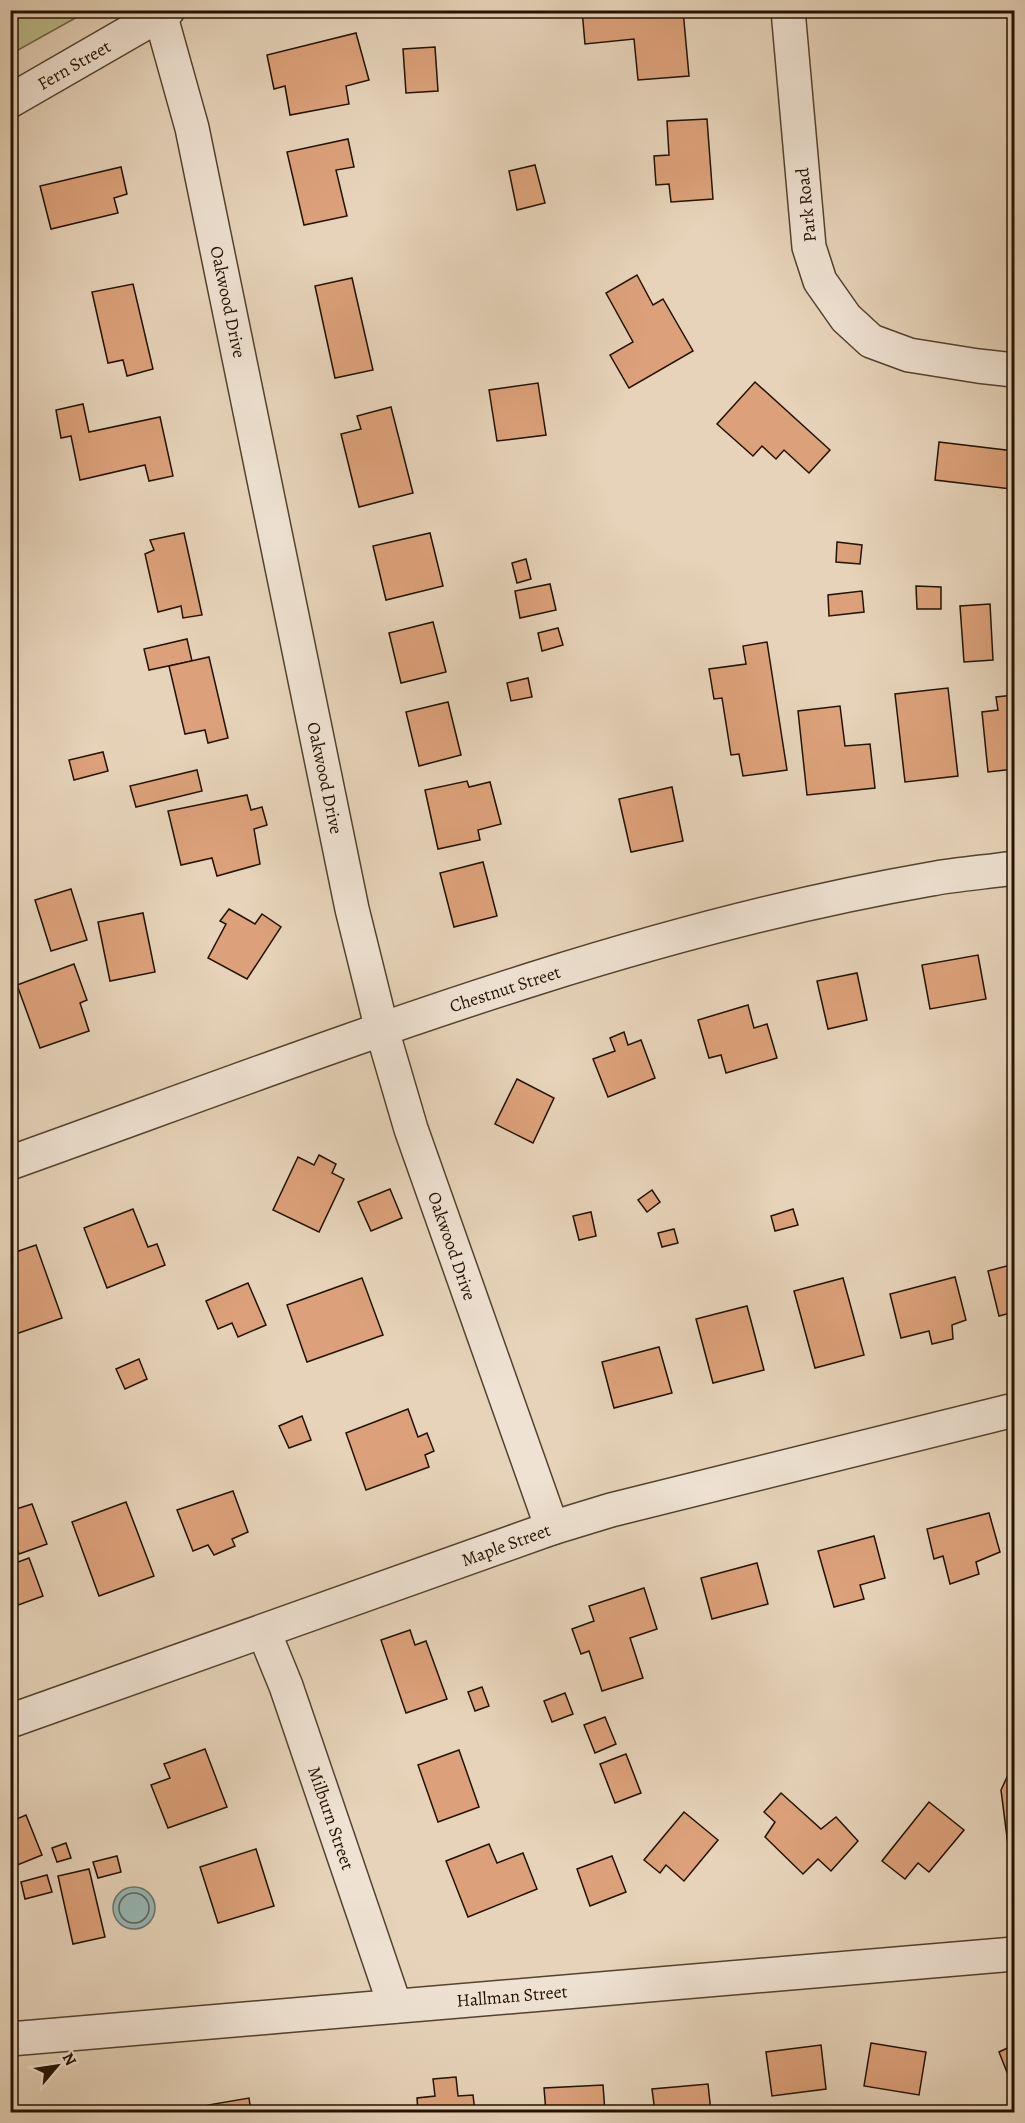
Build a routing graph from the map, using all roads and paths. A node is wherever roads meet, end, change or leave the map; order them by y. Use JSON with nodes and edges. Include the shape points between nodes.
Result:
{"nodes":[{"id":1,"x":788,"y":10,"type":"edge"},
{"id":2,"x":162,"y":12,"type":"edge"},
{"id":3,"x":10,"y":101,"type":"edge"},
{"id":4,"x":1014,"y":370,"type":"edge"},
{"id":5,"x":1014,"y":868,"type":"edge"},
{"id":6,"x":382,"y":1030,"type":"junction"},
{"id":7,"x":10,"y":1163,"type":"edge"},
{"id":8,"x":1014,"y":1410,"type":"edge"},
{"id":9,"x":552,"y":1528,"type":"junction"},
{"id":10,"x":264,"y":1632,"type":"junction"},
{"id":11,"x":10,"y":1721,"type":"edge"},
{"id":12,"x":1014,"y":1954,"type":"edge"},
{"id":13,"x":395,"y":2006,"type":"junction"},
{"id":14,"x":10,"y":2039,"type":"edge"}],
"edges":[{"from":1,"to":4,"type":"street","name":"Park Road","via":[[809,247],[820,281],[846,318],[871,341],[909,355]]},
{"from":2,"to":3,"type":"street","name":"Fern Street"},
{"from":2,"to":6,"type":"street","name":"Oakwood Drive","via":[[192,128],[352,909]]},
{"from":5,"to":6,"type":"street","name":"Chestnut Street","via":[[932,878],[754,915],[582,963]]},
{"from":6,"to":7,"type":"street","name":"Chestnut Street"},
{"from":6,"to":9,"type":"street","name":"Oakwood Drive","via":[[411,1129]]},
{"from":8,"to":9,"type":"street","name":"Maple Street"},
{"from":9,"to":10,"type":"street","name":"Maple Street"},
{"from":10,"to":11,"type":"street","name":"Maple Street"},
{"from":10,"to":13,"type":"street","name":"Milburn Street"},
{"from":12,"to":13,"type":"street","name":"Hallman Street"},
{"from":13,"to":14,"type":"street","name":"Hallman Street"}]}
